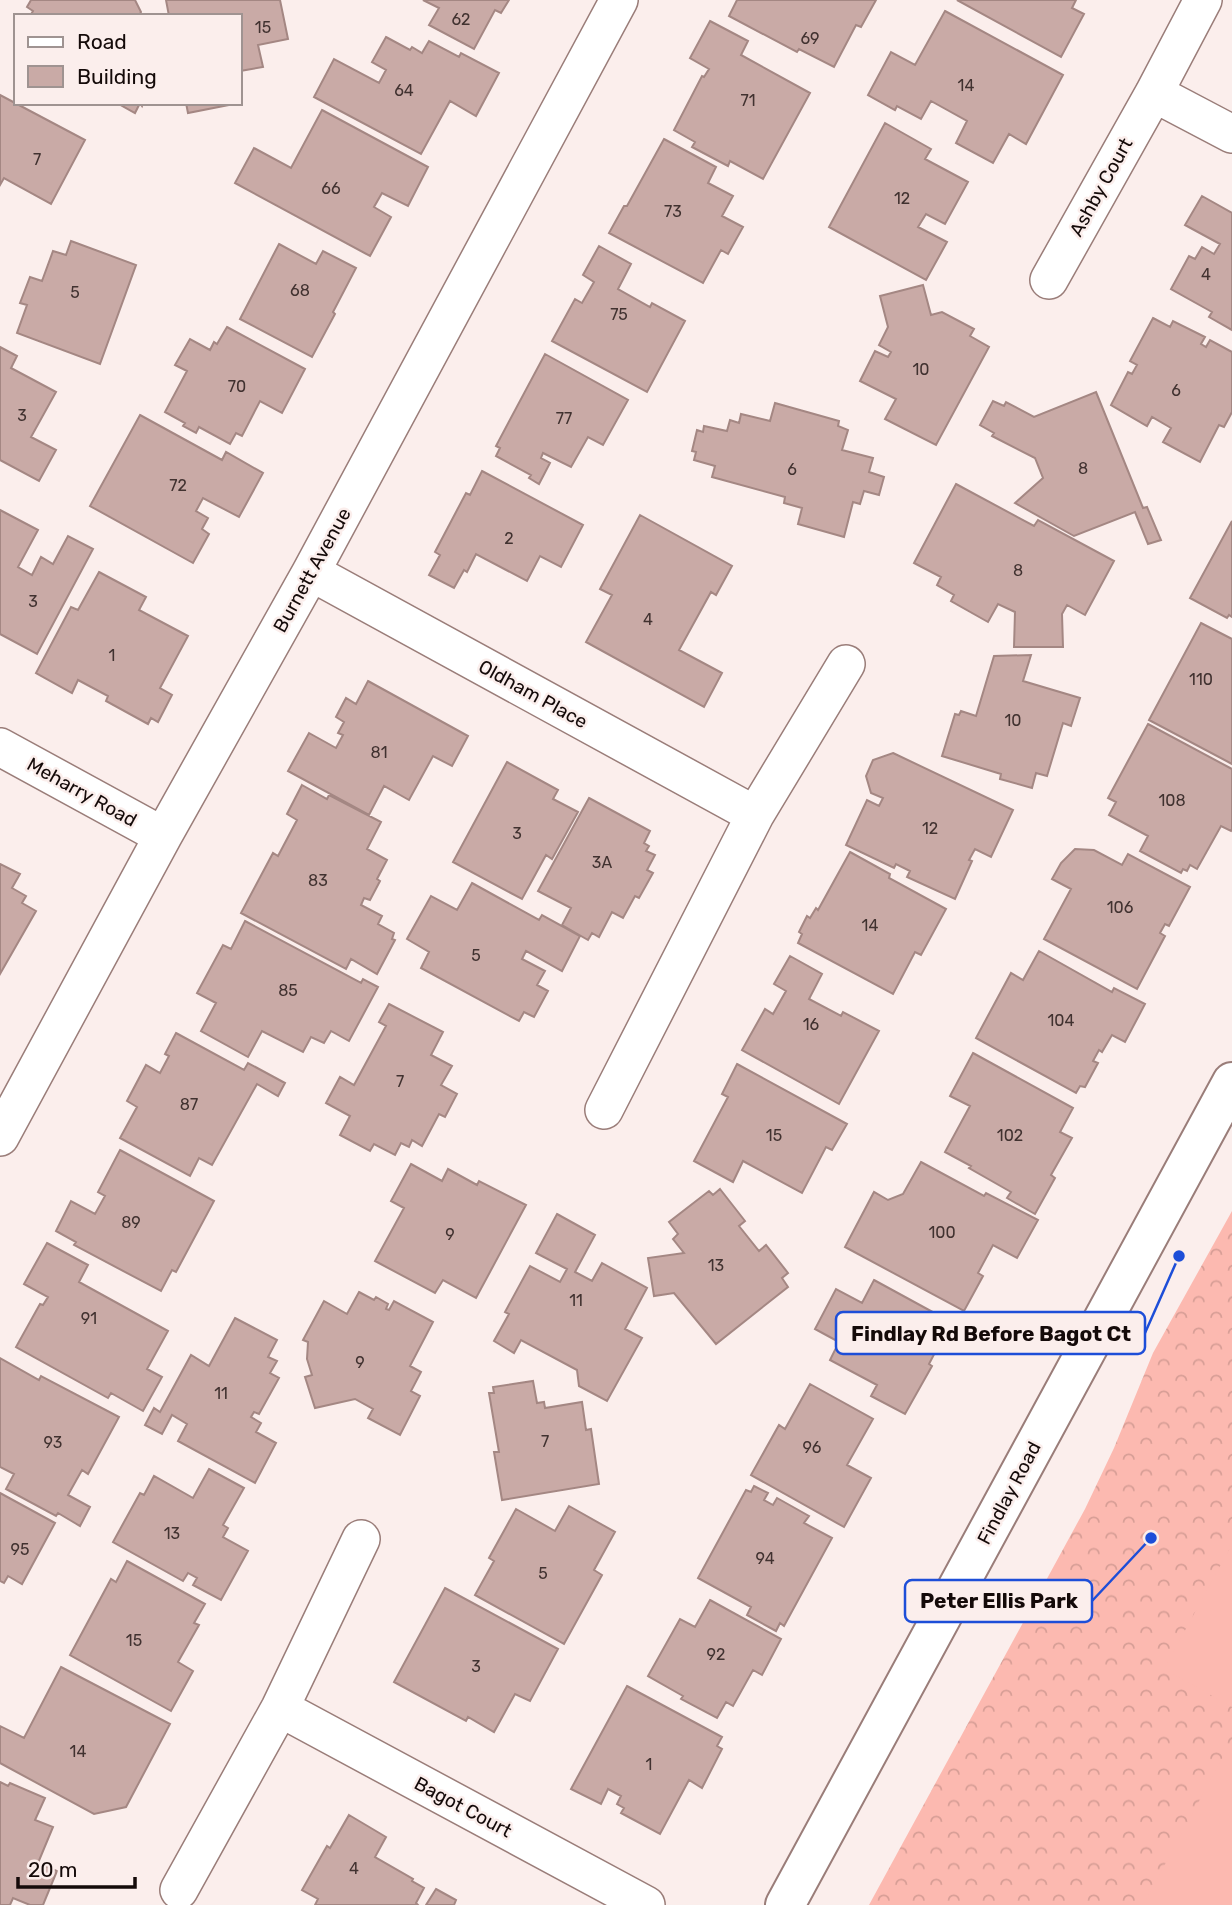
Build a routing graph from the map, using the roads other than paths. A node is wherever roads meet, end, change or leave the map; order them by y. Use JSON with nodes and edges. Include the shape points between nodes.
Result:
{"nodes":[{"id":1,"x":619,"y":0,"type":"edge"},
{"id":2,"x":1203,"y":0,"type":"edge"},
{"id":3,"x":1154,"y":93,"type":"junction"},
{"id":4,"x":1232,"y":134,"type":"edge"},
{"id":5,"x":1049,"y":280,"type":"dead end"},
{"id":6,"x":311,"y":572,"type":"junction"},
{"id":7,"x":846,"y":664,"type":"dead end"},
{"id":8,"x":0,"y":747,"type":"edge"},
{"id":9,"x":755,"y":815,"type":"junction"},
{"id":10,"x":163,"y":836,"type":"junction"},
{"id":11,"x":1232,"y":1082,"type":"edge"},
{"id":12,"x":604,"y":1110,"type":"dead end"},
{"id":13,"x":0,"y":1137,"type":"edge"},
{"id":14,"x":361,"y":1539,"type":"dead end"},
{"id":15,"x":280,"y":1708,"type":"junction"},
{"id":16,"x":179,"y":1890,"type":"dead end"},
{"id":17,"x":646,"y":1905,"type":"edge"},
{"id":18,"x":785,"y":1905,"type":"edge"}],
"edges":[{"from":1,"to":6,"type":"street","name":"Burnett Avenue"},
{"from":2,"to":3,"type":"street","name":"Ashby Court"},
{"from":3,"to":4,"type":"street"},
{"from":3,"to":5,"type":"street","name":"Ashby Court"},
{"from":6,"to":9,"type":"street","name":"Oldham Place"},
{"from":6,"to":10,"type":"street","name":"Burnett Avenue"},
{"from":7,"to":9,"type":"street"},
{"from":8,"to":10,"type":"street","name":"Meharry Road"},
{"from":9,"to":12,"type":"street"},
{"from":10,"to":13,"type":"street","name":"Burnett Avenue"},
{"from":11,"to":18,"type":"main road","name":"Findlay Road"},
{"from":14,"to":15,"type":"street"},
{"from":15,"to":16,"type":"street"},
{"from":15,"to":17,"type":"street","name":"Bagot Court"}]}
